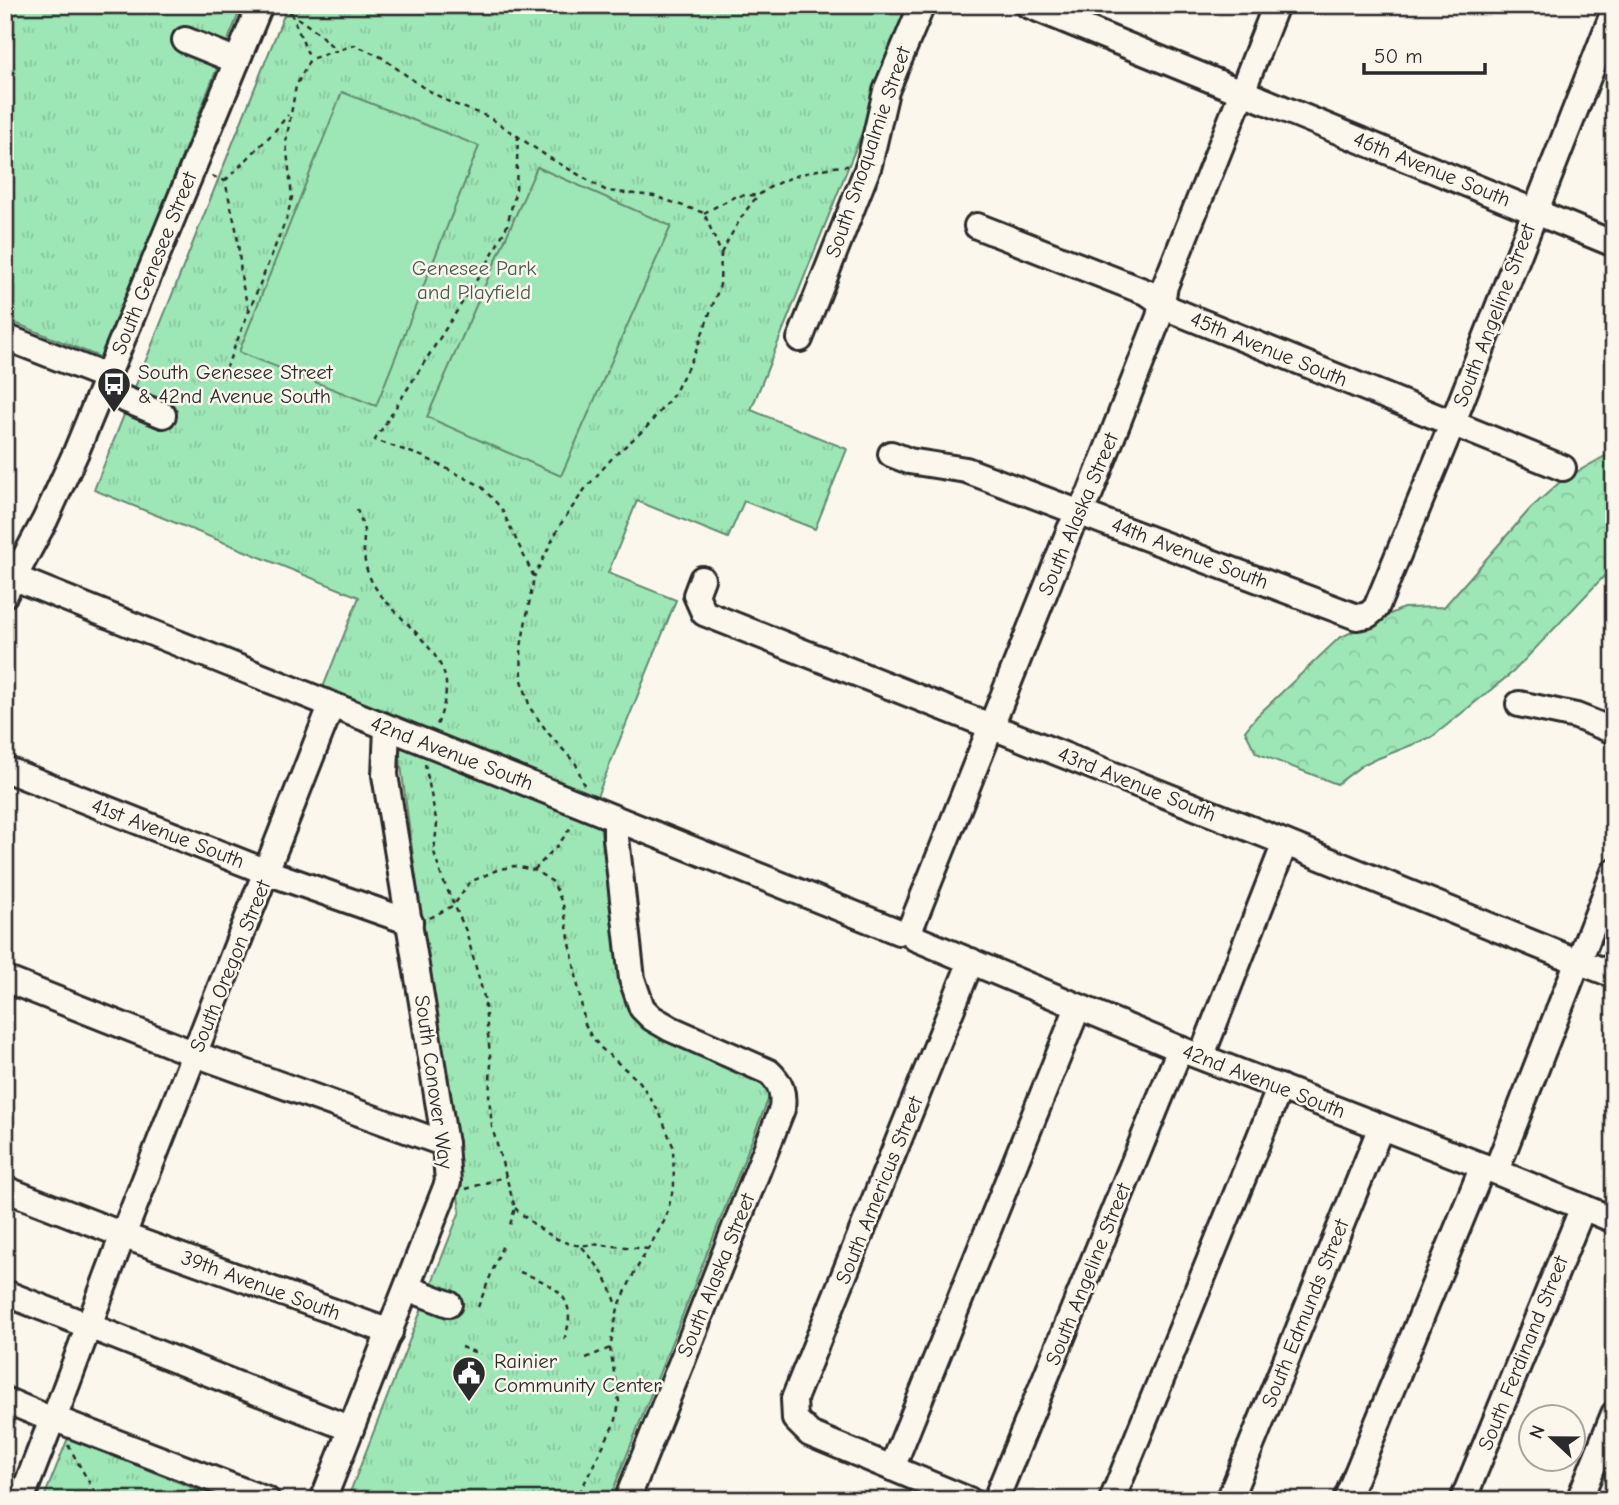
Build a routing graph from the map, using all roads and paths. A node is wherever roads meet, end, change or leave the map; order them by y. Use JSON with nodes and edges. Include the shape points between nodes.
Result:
{"nodes":[{"id":1,"x":260,"y":5,"type":"edge"},
{"id":2,"x":279,"y":5,"type":"edge"},
{"id":3,"x":922,"y":5,"type":"edge"},
{"id":4,"x":1028,"y":5,"type":"edge"},
{"id":5,"x":1276,"y":5,"type":"edge"},
{"id":6,"x":1614,"y":12,"type":"edge"},
{"id":7,"x":291,"y":13,"type":"junction"},
{"id":8,"x":185,"y":40,"type":"dead end"},
{"id":9,"x":335,"y":49,"type":"junction"},
{"id":10,"x":310,"y":59,"type":"junction"},
{"id":11,"x":237,"y":61,"type":"junction"},
{"id":12,"x":1242,"y":92,"type":"junction"},
{"id":13,"x":290,"y":113,"type":"junction"},
{"id":14,"x":518,"y":135,"type":"junction"},
{"id":15,"x":855,"y":166,"type":"dead end"},
{"id":16,"x":212,"y":176,"type":"dead end"},
{"id":17,"x":225,"y":181,"type":"junction"},
{"id":18,"x":758,"y":195,"type":"junction"},
{"id":19,"x":1534,"y":211,"type":"junction"},
{"id":20,"x":704,"y":213,"type":"junction"},
{"id":21,"x":977,"y":226,"type":"dead end"},
{"id":22,"x":1614,"y":244,"type":"edge"},
{"id":23,"x":721,"y":253,"type":"junction"},
{"id":24,"x":1162,"y":303,"type":"junction"},
{"id":25,"x":249,"y":311,"type":"junction"},
{"id":26,"x":5,"y":337,"type":"edge"},
{"id":27,"x":800,"y":339,"type":"dead end"},
{"id":28,"x":222,"y":378,"type":"dead end"},
{"id":29,"x":105,"y":384,"type":"junction"},
{"id":30,"x":163,"y":415,"type":"dead end"},
{"id":31,"x":1452,"y":422,"type":"junction"},
{"id":32,"x":891,"y":454,"type":"dead end"},
{"id":33,"x":1563,"y":468,"type":"dead end"},
{"id":34,"x":357,"y":509,"type":"dead end"},
{"id":35,"x":1079,"y":512,"type":"junction"},
{"id":36,"x":534,"y":577,"type":"junction"},
{"id":37,"x":702,"y":579,"type":"dead end"},
{"id":38,"x":8,"y":582,"type":"edge"},
{"id":39,"x":1368,"y":615,"type":"joint"},
{"id":40,"x":1518,"y":704,"type":"dead end"},
{"id":41,"x":331,"y":706,"type":"junction"},
{"id":42,"x":991,"y":726,"type":"junction"},
{"id":43,"x":387,"y":728,"type":"junction"},
{"id":44,"x":436,"y":729,"type":"dead end"},
{"id":45,"x":1614,"y":731,"type":"edge"},
{"id":46,"x":425,"y":761,"type":"dead end"},
{"id":47,"x":5,"y":769,"type":"edge"},
{"id":48,"x":586,"y":791,"type":"dead end"},
{"id":49,"x":617,"y":820,"type":"junction"},
{"id":50,"x":575,"y":821,"type":"dead end"},
{"id":51,"x":1285,"y":843,"type":"junction"},
{"id":52,"x":534,"y":870,"type":"junction"},
{"id":53,"x":267,"y":872,"type":"junction"},
{"id":54,"x":1614,"y":872,"type":"edge"},
{"id":55,"x":454,"y":905,"type":"junction"},
{"id":56,"x":417,"y":921,"type":"junction"},
{"id":57,"x":908,"y":932,"type":"junction"},
{"id":58,"x":971,"y":961,"type":"junction"},
{"id":59,"x":1578,"y":962,"type":"junction"},
{"id":60,"x":1614,"y":975,"type":"edge"},
{"id":61,"x":5,"y":979,"type":"edge"},
{"id":62,"x":1078,"y":1007,"type":"junction"},
{"id":63,"x":1191,"y":1052,"type":"junction"},
{"id":64,"x":195,"y":1054,"type":"junction"},
{"id":65,"x":1280,"y":1087,"type":"junction"},
{"id":66,"x":1381,"y":1127,"type":"junction"},
{"id":67,"x":445,"y":1144,"type":"junction"},
{"id":68,"x":1490,"y":1169,"type":"junction"},
{"id":69,"x":507,"y":1176,"type":"junction"},
{"id":70,"x":460,"y":1187,"type":"dead end"},
{"id":71,"x":5,"y":1189,"type":"edge"},
{"id":72,"x":1583,"y":1207,"type":"junction"},
{"id":73,"x":515,"y":1208,"type":"junction"},
{"id":74,"x":1614,"y":1220,"type":"edge"},
{"id":75,"x":510,"y":1225,"type":"dead end"},
{"id":76,"x":123,"y":1235,"type":"junction"},
{"id":77,"x":504,"y":1242,"type":"dead end"},
{"id":78,"x":582,"y":1247,"type":"junction"},
{"id":79,"x":649,"y":1249,"type":"junction"},
{"id":80,"x":520,"y":1272,"type":"dead end"},
{"id":81,"x":407,"y":1288,"type":"junction"},
{"id":82,"x":5,"y":1293,"type":"edge"},
{"id":83,"x":449,"y":1304,"type":"dead end"},
{"id":84,"x":478,"y":1307,"type":"dead end"},
{"id":85,"x":618,"y":1308,"type":"junction"},
{"id":86,"x":89,"y":1326,"type":"junction"},
{"id":87,"x":390,"y":1332,"type":"junction"},
{"id":88,"x":564,"y":1340,"type":"dead end"},
{"id":89,"x":461,"y":1347,"type":"dead end"},
{"id":90,"x":610,"y":1348,"type":"junction"},
{"id":91,"x":480,"y":1354,"type":"dead end"},
{"id":92,"x":586,"y":1358,"type":"dead end"},
{"id":93,"x":5,"y":1400,"type":"edge"},
{"id":94,"x":1614,"y":1415,"type":"edge"},
{"id":95,"x":55,"y":1423,"type":"junction"},
{"id":96,"x":351,"y":1429,"type":"junction"},
{"id":97,"x":892,"y":1468,"type":"junction"},
{"id":98,"x":507,"y":1497,"type":"dead end"},
{"id":99,"x":993,"y":1499,"type":"edge"},
{"id":100,"x":21,"y":1500,"type":"edge"},
{"id":101,"x":99,"y":1500,"type":"edge"},
{"id":102,"x":267,"y":1500,"type":"edge"},
{"id":103,"x":323,"y":1500,"type":"edge"},
{"id":104,"x":515,"y":1500,"type":"edge"},
{"id":105,"x":576,"y":1500,"type":"edge"},
{"id":106,"x":627,"y":1500,"type":"edge"},
{"id":107,"x":969,"y":1500,"type":"edge"},
{"id":108,"x":1112,"y":1500,"type":"edge"},
{"id":109,"x":1228,"y":1500,"type":"edge"},
{"id":110,"x":1346,"y":1500,"type":"edge"},
{"id":111,"x":1463,"y":1500,"type":"edge"},
{"id":112,"x":1579,"y":1500,"type":"edge"}],
"edges":[{"from":1,"to":11,"type":"street","name":"South Genesee Street"},
{"from":2,"to":7,"type":"path"},
{"from":3,"to":27,"type":"street","name":"South Snoqualmie Street","via":[[886,91],[869,165]]},
{"from":4,"to":12,"type":"street","name":"46th Avenue South"},
{"from":5,"to":12,"type":"street","name":"South Alaska Street"},
{"from":6,"to":19,"type":"street","name":"South Angeline Street"},
{"from":7,"to":9,"type":"path"},
{"from":7,"to":10,"type":"path"},
{"from":8,"to":11,"type":"street"},
{"from":9,"to":10,"type":"path"},
{"from":9,"to":14,"type":"path","via":[[355,45],[381,57],[424,88]]},
{"from":10,"to":13,"type":"path","via":[[296,86]]},
{"from":11,"to":29,"type":"street","name":"South Genesee Street"},
{"from":12,"to":19,"type":"street","name":"46th Avenue South"},
{"from":12,"to":24,"type":"street","name":"South Alaska Street"},
{"from":13,"to":17,"type":"path"},
{"from":13,"to":25,"type":"path","via":[[286,142],[292,197]]},
{"from":14,"to":20,"type":"path","via":[[607,191],[654,196]]},
{"from":14,"to":36,"type":"path","via":[[516,189],[507,226],[375,440],[424,457],[481,486],[501,508]]},
{"from":15,"to":18,"type":"path","via":[[808,172]]},
{"from":16,"to":17,"type":"path"},
{"from":17,"to":25,"type":"path"},
{"from":18,"to":20,"type":"path","via":[[736,196]]},
{"from":18,"to":23,"type":"path"},
{"from":19,"to":22,"type":"street","name":"46th Avenue South"},
{"from":19,"to":31,"type":"street","name":"South Angeline Street"},
{"from":20,"to":23,"type":"path"},
{"from":21,"to":24,"type":"street","name":"45th Avenue South","via":[[1148,293]]},
{"from":23,"to":36,"type":"path","via":[[720,285],[710,316],[674,394],[585,489],[559,526]]},
{"from":24,"to":31,"type":"street","name":"45th Avenue South"},
{"from":24,"to":35,"type":"street","name":"South Alaska Street","via":[[1100,469]]},
{"from":25,"to":28,"type":"path"},
{"from":26,"to":29,"type":"street"},
{"from":29,"to":30,"type":"street"},
{"from":29,"to":38,"type":"street","name":"South Genesee Street","via":[[50,509]]},
{"from":31,"to":33,"type":"street","name":"45th Avenue South"},
{"from":31,"to":39,"type":"street","name":"South Angeline Street","via":[[1376,608]]},
{"from":32,"to":35,"type":"street","name":"44th Avenue South","via":[[966,470]]},
{"from":34,"to":44,"type":"path","via":[[365,534],[362,559],[374,586],[441,668],[446,683]]},
{"from":35,"to":39,"type":"street","name":"44th Avenue South","via":[[1357,617]]},
{"from":35,"to":42,"type":"street","name":"South Alaska Street"},
{"from":36,"to":48,"type":"path","via":[[521,647],[522,680],[530,708],[576,764]]},
{"from":37,"to":42,"type":"street","name":"43rd Avenue South","via":[[696,595],[704,613]]},
{"from":38,"to":41,"type":"street","name":"42nd Avenue South"},
{"from":40,"to":45,"type":"street","via":[[1576,716]]},
{"from":41,"to":43,"type":"street","name":"42nd Avenue South"},
{"from":41,"to":53,"type":"street","name":"South Oregon Street"},
{"from":42,"to":51,"type":"street","name":"43rd Avenue South"},
{"from":42,"to":57,"type":"street","name":"South Alaska Street"},
{"from":43,"to":49,"type":"street","name":"42nd Avenue South"},
{"from":43,"to":56,"type":"street","name":"South Conover Way","via":[[385,775]]},
{"from":46,"to":55,"type":"path","via":[[437,824],[434,852]]},
{"from":47,"to":53,"type":"street","name":"41st Avenue South"},
{"from":49,"to":57,"type":"street","name":"42nd Avenue South"},
{"from":49,"to":106,"type":"street","name":"South Alaska Street","via":[[632,979],[642,1008],[671,1029],[769,1072],[782,1088],[782,1109]]},
{"from":50,"to":52,"type":"path"},
{"from":51,"to":59,"type":"street","name":"43rd Avenue South"},
{"from":51,"to":63,"type":"street","name":"South Angeline Street"},
{"from":52,"to":55,"type":"path","via":[[514,866],[497,870],[470,882]]},
{"from":52,"to":79,"type":"path","via":[[553,882],[564,905],[580,1004],[591,1036],[640,1082],[673,1146],[674,1185],[666,1218]]},
{"from":53,"to":56,"type":"street","name":"41st Avenue South"},
{"from":53,"to":64,"type":"street","name":"South Oregon Street"},
{"from":54,"to":59,"type":"street"},
{"from":55,"to":56,"type":"path"},
{"from":55,"to":69,"type":"path","via":[[484,997],[492,1127]]},
{"from":56,"to":67,"type":"street","name":"South Conover Way"},
{"from":57,"to":58,"type":"street","name":"42nd Avenue South"},
{"from":58,"to":62,"type":"street","name":"42nd Avenue South"},
{"from":58,"to":97,"type":"street","name":"South Americus Street","via":[[794,1399],[795,1419],[810,1434]]},
{"from":59,"to":60,"type":"street","name":"43rd Avenue South"},
{"from":59,"to":68,"type":"street"},
{"from":61,"to":64,"type":"street"},
{"from":62,"to":63,"type":"street","name":"42nd Avenue South"},
{"from":62,"to":97,"type":"street"},
{"from":63,"to":65,"type":"street","name":"42nd Avenue South"},
{"from":63,"to":99,"type":"street","name":"South Angeline Street"},
{"from":64,"to":67,"type":"street"},
{"from":64,"to":76,"type":"street","name":"South Oregon Street"},
{"from":65,"to":66,"type":"street","name":"42nd Avenue South"},
{"from":65,"to":108,"type":"street"},
{"from":66,"to":68,"type":"street","name":"42nd Avenue South"},
{"from":66,"to":109,"type":"street","name":"South Edmunds Street"},
{"from":67,"to":81,"type":"street","name":"South Conover Way","via":[[448,1182]]},
{"from":68,"to":72,"type":"street","name":"42nd Avenue South"},
{"from":68,"to":110,"type":"street"},
{"from":69,"to":70,"type":"path","via":[[467,1189]]},
{"from":69,"to":73,"type":"path"},
{"from":71,"to":76,"type":"street","name":"39th Avenue South"},
{"from":72,"to":74,"type":"street","name":"42nd Avenue South"},
{"from":72,"to":111,"type":"street","name":"South Ferdinand Street"},
{"from":73,"to":75,"type":"path"},
{"from":73,"to":78,"type":"path","via":[[557,1239]]},
{"from":76,"to":86,"type":"street","name":"South Oregon Street"},
{"from":76,"to":87,"type":"street","name":"39th Avenue South"},
{"from":77,"to":84,"type":"path"},
{"from":78,"to":79,"type":"path"},
{"from":78,"to":85,"type":"path","via":[[611,1286]]},
{"from":79,"to":85,"type":"path"},
{"from":80,"to":88,"type":"path","via":[[550,1283],[566,1300],[570,1318]]},
{"from":81,"to":83,"type":"street"},
{"from":81,"to":87,"type":"street","name":"South Conover Way"},
{"from":82,"to":86,"type":"street"},
{"from":85,"to":90,"type":"path"},
{"from":86,"to":95,"type":"street","name":"South Oregon Street"},
{"from":86,"to":96,"type":"street"},
{"from":87,"to":96,"type":"street","name":"South Conover Way"},
{"from":89,"to":91,"type":"path"},
{"from":90,"to":92,"type":"path"},
{"from":90,"to":105,"type":"path","via":[[619,1402],[616,1420]]},
{"from":93,"to":95,"type":"street"},
{"from":94,"to":112,"type":"street"},
{"from":95,"to":100,"type":"street","name":"South Oregon Street"},
{"from":95,"to":101,"type":"path"},
{"from":95,"to":102,"type":"street"},
{"from":96,"to":103,"type":"street","name":"South Conover Way"},
{"from":97,"to":107,"type":"street"},
{"from":98,"to":104,"type":"path"}]}
